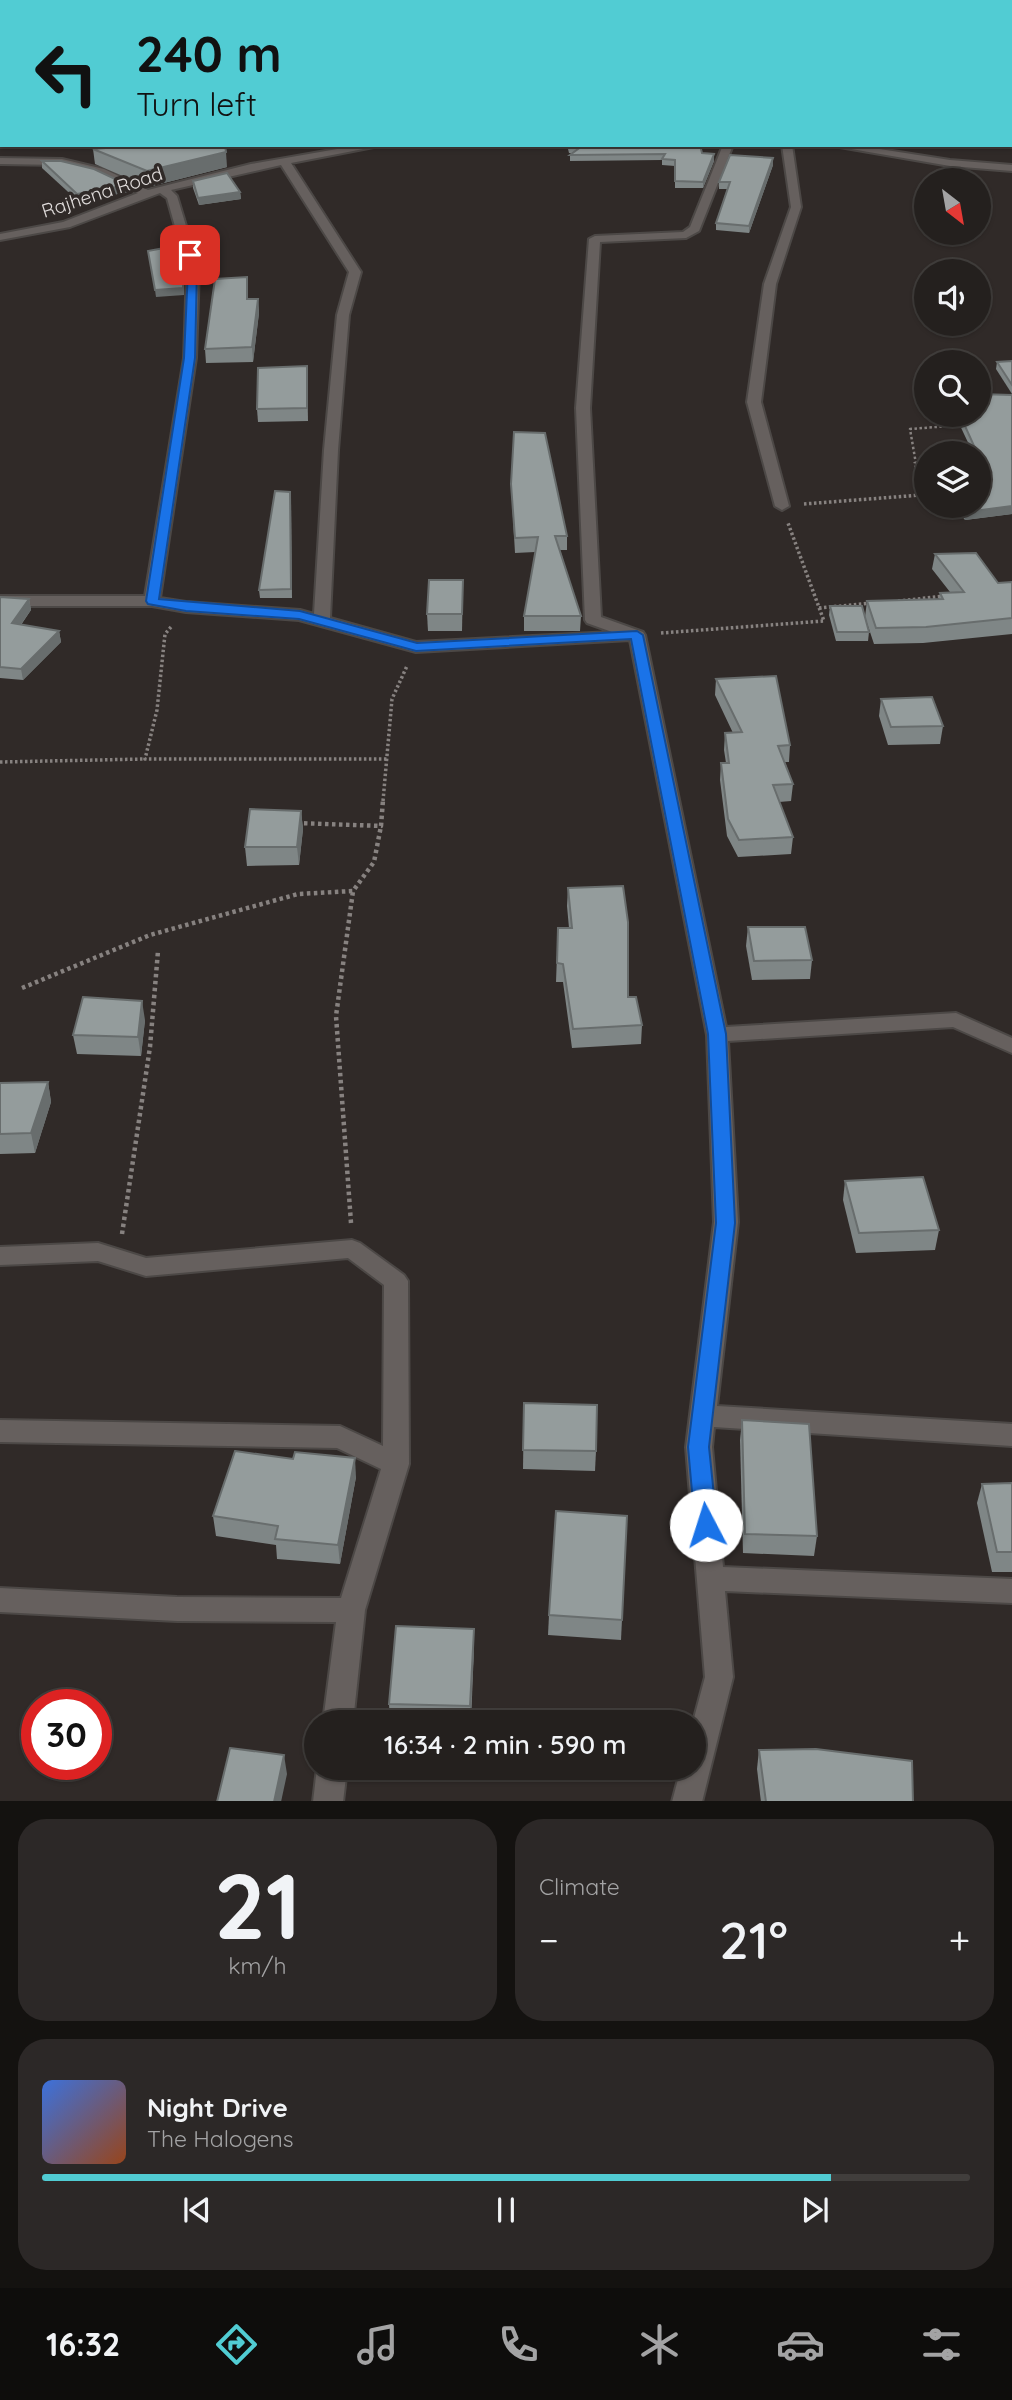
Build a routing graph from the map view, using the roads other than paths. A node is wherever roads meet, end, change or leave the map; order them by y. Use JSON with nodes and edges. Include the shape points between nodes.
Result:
{"nodes":[{"id":1,"x":367,"y":147,"type":"edge"},
{"id":2,"x":727,"y":147,"type":"edge"},
{"id":3,"x":787,"y":147,"type":"edge"},
{"id":4,"x":846,"y":147,"type":"edge"},
{"id":5,"x":0,"y":161,"type":"edge"},
{"id":6,"x":284,"y":161,"type":"junction"},
{"id":7,"x":1012,"y":168,"type":"edge"},
{"id":8,"x":163,"y":190,"type":"junction"},
{"id":9,"x":147,"y":193,"type":"junction"},
{"id":10,"x":0,"y":237,"type":"edge"},
{"id":11,"x":782,"y":506,"type":"road end"},
{"id":12,"x":0,"y":601,"type":"edge"},
{"id":13,"x":152,"y":601,"type":"junction"},
{"id":14,"x":322,"y":621,"type":"junction"},
{"id":15,"x":637,"y":635,"type":"junction"},
{"id":16,"x":717,"y":1034,"type":"junction"},
{"id":17,"x":1012,"y":1046,"type":"edge"},
{"id":18,"x":0,"y":1256,"type":"edge"},
{"id":19,"x":702,"y":1416,"type":"junction"},
{"id":20,"x":0,"y":1431,"type":"edge"},
{"id":21,"x":1012,"y":1435,"type":"edge"},
{"id":22,"x":396,"y":1464,"type":"junction"},
{"id":23,"x":710,"y":1577,"type":"junction"},
{"id":24,"x":1012,"y":1591,"type":"edge"},
{"id":25,"x":0,"y":1600,"type":"edge"},
{"id":26,"x":351,"y":1610,"type":"junction"},
{"id":27,"x":339,"y":1710,"type":"edge"},
{"id":28,"x":331,"y":1780,"type":"edge"},
{"id":29,"x":328,"y":1801,"type":"edge"},
{"id":30,"x":687,"y":1801,"type":"edge"}],
"edges":[{"from":1,"to":6,"type":"street","name":"Rajhena Road"},
{"from":2,"to":15,"type":"street","via":[[695,229],[686,236],[595,239],[583,408],[593,621]]},
{"from":3,"to":11,"type":"street","via":[[796,207],[770,284],[754,402]]},
{"from":4,"to":7,"type":"street"},
{"from":5,"to":9,"type":"street","via":[[62,162],[100,171]]},
{"from":6,"to":8,"type":"street","name":"Rajhena Road"},
{"from":6,"to":14,"type":"street","via":[[355,272],[343,315]]},
{"from":8,"to":9,"type":"street","name":"Rajhena Road"},
{"from":8,"to":13,"type":"street","via":[[172,196],[193,269],[190,358]]},
{"from":9,"to":10,"type":"street","name":"Rajhena Road","via":[[66,225]]},
{"from":12,"to":13,"type":"street"},
{"from":13,"to":14,"type":"street"},
{"from":14,"to":15,"type":"street","via":[[416,647]]},
{"from":15,"to":16,"type":"street"},
{"from":16,"to":17,"type":"street","via":[[956,1020]]},
{"from":16,"to":19,"type":"street","via":[[726,1223]]},
{"from":18,"to":22,"type":"street","via":[[98,1252],[146,1267],[352,1249],[396,1281]]},
{"from":19,"to":21,"type":"street"},
{"from":19,"to":23,"type":"street","via":[[699,1447]]},
{"from":20,"to":22,"type":"street","via":[[340,1437]]},
{"from":22,"to":26,"type":"street"},
{"from":23,"to":24,"type":"street"},
{"from":23,"to":30,"type":"street","via":[[719,1677]]},
{"from":25,"to":26,"type":"street","via":[[177,1609]]},
{"from":26,"to":27,"type":"street"},
{"from":28,"to":29,"type":"street"}]}
